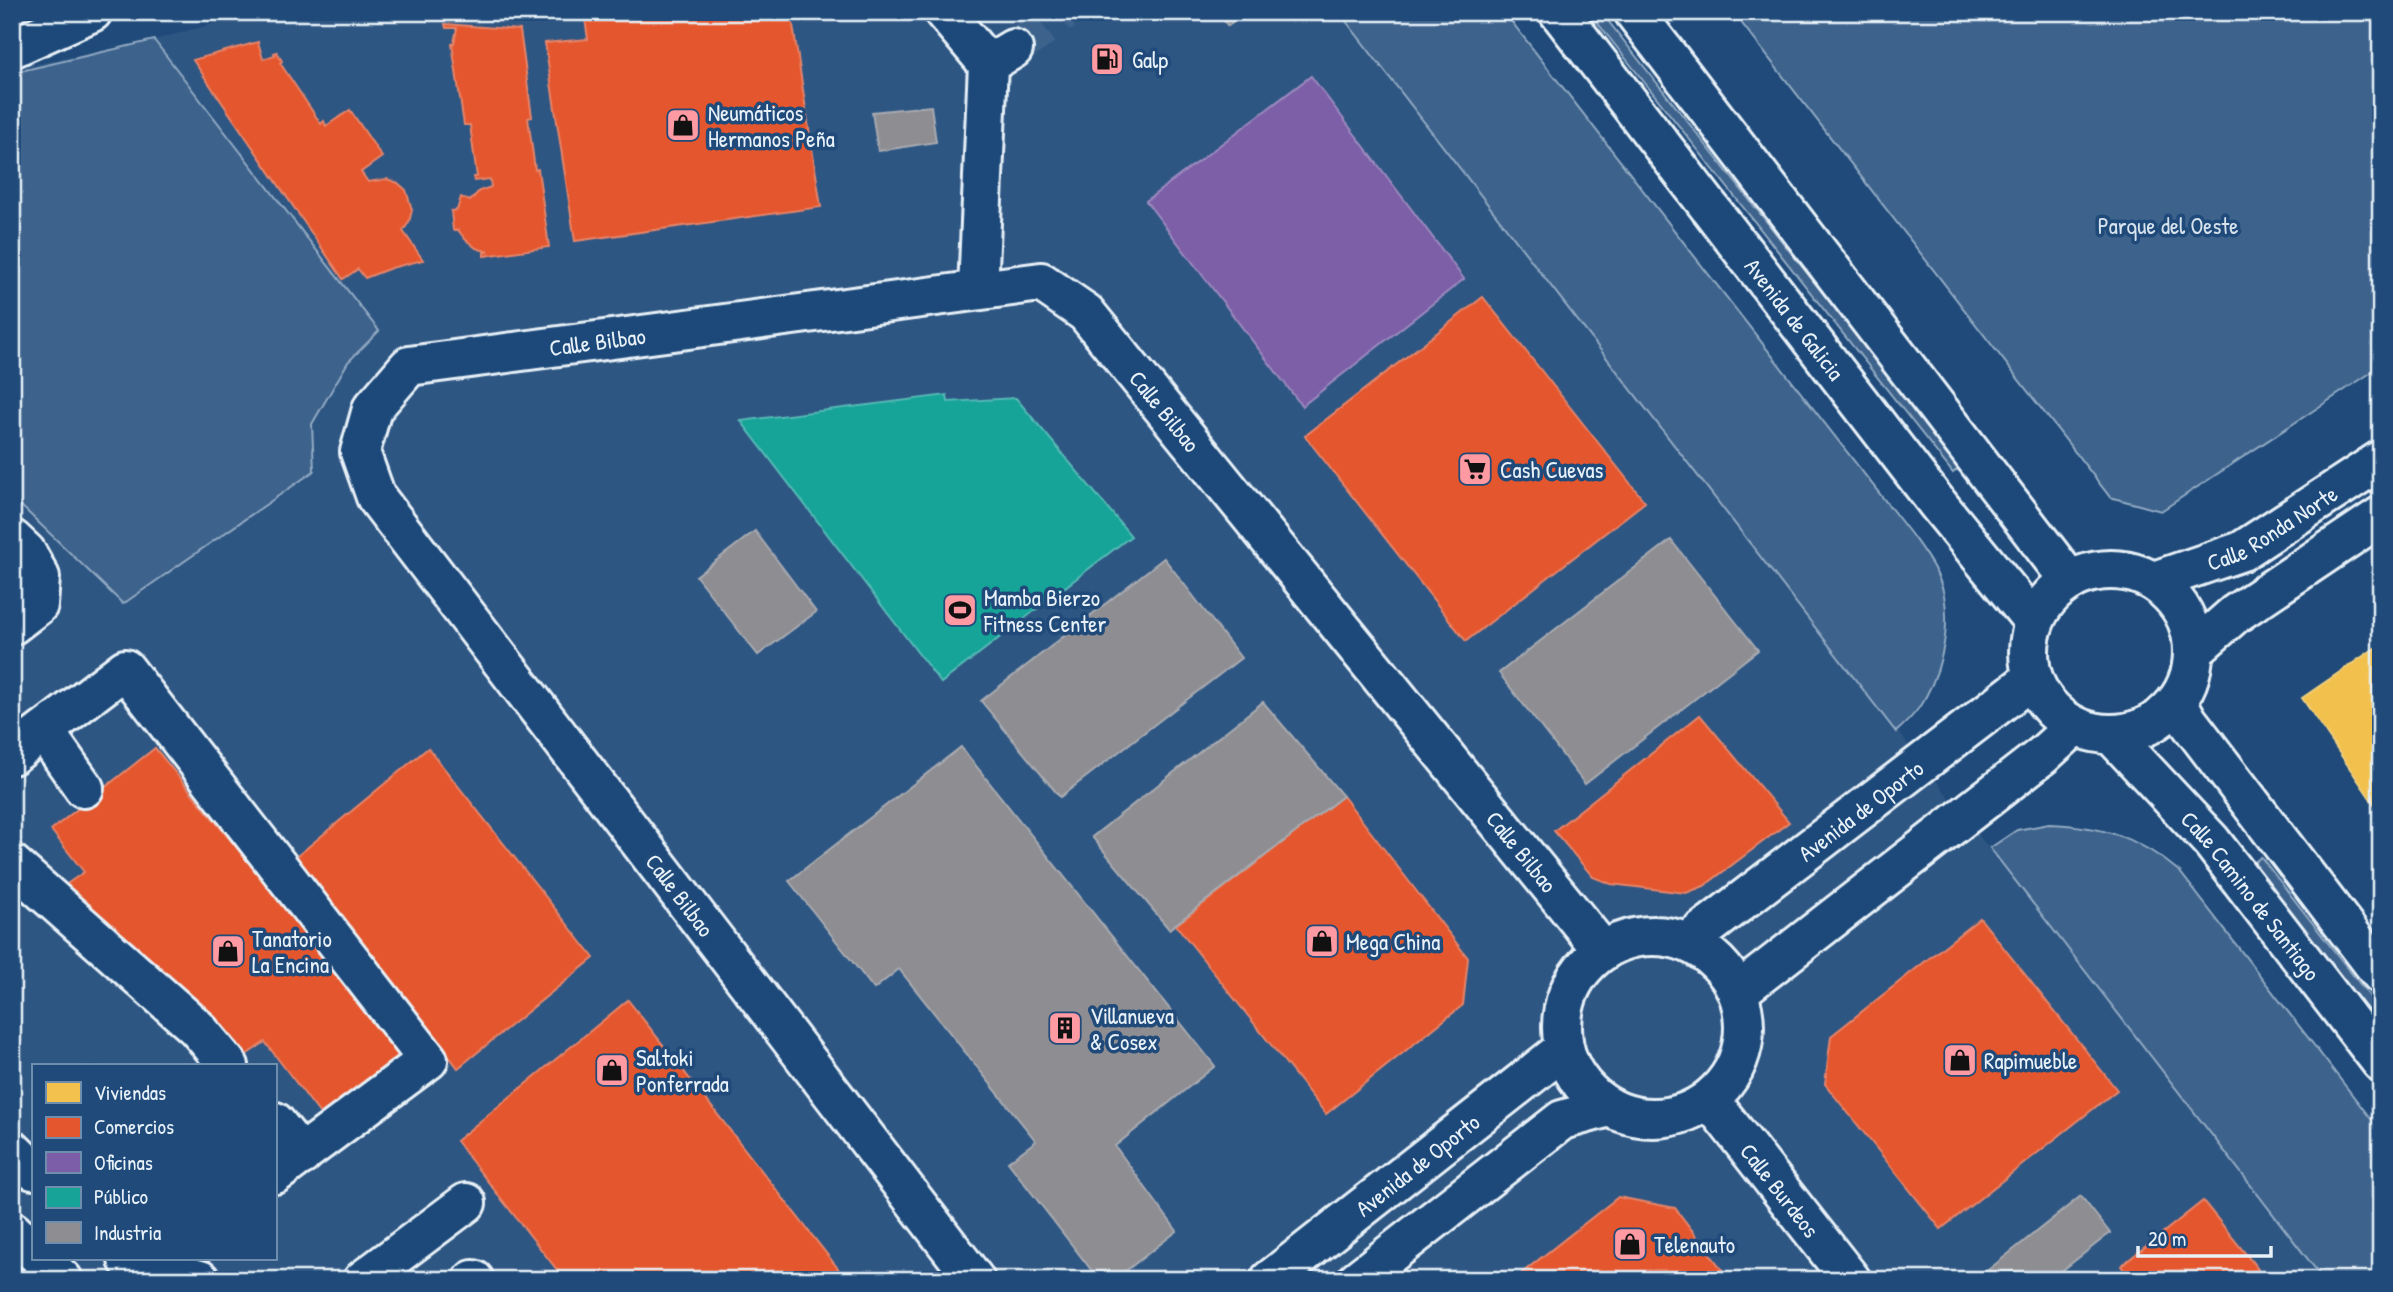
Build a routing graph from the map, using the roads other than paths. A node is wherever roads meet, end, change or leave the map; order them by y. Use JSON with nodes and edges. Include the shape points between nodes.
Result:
{"nodes":[{"id":1,"x":92,"y":12,"type":"edge"},
{"id":2,"x":944,"y":12,"type":"edge"},
{"id":3,"x":1559,"y":12,"type":"edge"},
{"id":4,"x":1634,"y":12,"type":"edge"},
{"id":5,"x":12,"y":48,"type":"edge"},
{"id":6,"x":978,"y":290,"type":"junction"},
{"id":7,"x":2381,"y":460,"type":"edge"},
{"id":8,"x":2381,"y":516,"type":"edge"},
{"id":9,"x":12,"y":539,"type":"edge"},
{"id":10,"x":2070,"y":581,"type":"junction"},
{"id":11,"x":2154,"y":581,"type":"junction"},
{"id":12,"x":2034,"y":622,"type":"junction"},
{"id":13,"x":12,"y":625,"type":"edge"},
{"id":14,"x":2194,"y":650,"type":"junction"},
{"id":15,"x":2033,"y":678,"type":"junction"},
{"id":16,"x":2177,"y":702,"type":"junction"},
{"id":17,"x":2075,"y":726,"type":"junction"},
{"id":18,"x":44,"y":731,"type":"junction"},
{"id":19,"x":2111,"y":734,"type":"junction"},
{"id":20,"x":12,"y":755,"type":"edge"},
{"id":21,"x":84,"y":788,"type":"dead end"},
{"id":22,"x":12,"y":864,"type":"edge"},
{"id":23,"x":1688,"y":942,"type":"junction"},
{"id":24,"x":1603,"y":951,"type":"junction"},
{"id":25,"x":2381,"y":974,"type":"edge"},
{"id":26,"x":1738,"y":992,"type":"junction"},
{"id":27,"x":1564,"y":1049,"type":"junction"},
{"id":28,"x":2381,"y":1062,"type":"edge"},
{"id":29,"x":227,"y":1064,"type":"edge"},
{"id":30,"x":1710,"y":1100,"type":"junction"},
{"id":31,"x":1609,"y":1107,"type":"junction"},
{"id":32,"x":276,"y":1125,"type":"edge"},
{"id":33,"x":12,"y":1150,"type":"edge"},
{"id":34,"x":288,"y":1165,"type":"edge"},
{"id":35,"x":32,"y":1169,"type":"edge"},
{"id":36,"x":466,"y":1203,"type":"dead end"},
{"id":37,"x":12,"y":1231,"type":"edge"},
{"id":38,"x":32,"y":1250,"type":"edge"},
{"id":39,"x":42,"y":1260,"type":"edge"},
{"id":40,"x":207,"y":1260,"type":"edge"},
{"id":41,"x":134,"y":1266,"type":"edge"},
{"id":42,"x":63,"y":1280,"type":"edge"},
{"id":43,"x":200,"y":1280,"type":"edge"},
{"id":44,"x":363,"y":1280,"type":"edge"},
{"id":45,"x":975,"y":1280,"type":"edge"},
{"id":46,"x":1270,"y":1280,"type":"edge"},
{"id":47,"x":1357,"y":1280,"type":"edge"},
{"id":48,"x":1851,"y":1280,"type":"edge"}],
"edges":[{"from":1,"to":5,"type":"street"},
{"from":2,"to":6,"type":"street","via":[[1001,56]]},
{"from":3,"to":12,"type":"street","name":"Avenida de Galicia"},
{"from":4,"to":10,"type":"street"},
{"from":6,"to":24,"type":"street","name":"Calle Bilbao","via":[[1041,282],[1086,313]]},
{"from":6,"to":45,"type":"street","name":"Calle Bilbao","via":[[409,366],[372,409],[360,452],[376,497]]},
{"from":7,"to":11,"type":"street","name":"Calle Ronda Norte","via":[[2242,551]]},
{"from":8,"to":14,"type":"street","name":"Calle Ronda Norte","via":[[2235,614]]},
{"from":9,"to":13,"type":"street","via":[[26,552],[40,577],[38,605]]},
{"from":10,"to":11,"type":"street","via":[[2090,572],[2112,570]]},
{"from":10,"to":12,"type":"street","via":[[2055,591]]},
{"from":11,"to":14,"type":"street","via":[[2174,599],[2188,623]]},
{"from":12,"to":15,"type":"street","via":[[2029,641]]},
{"from":14,"to":16,"type":"street","via":[[2189,678]]},
{"from":15,"to":17,"type":"street","via":[[2042,698]]},
{"from":15,"to":23,"type":"street","name":"Avenida de Oporto"},
{"from":16,"to":19,"type":"street","via":[[2148,726]]},
{"from":16,"to":25,"type":"street"},
{"from":17,"to":19,"type":"street"},
{"from":17,"to":26,"type":"street"},
{"from":18,"to":20,"type":"street"},
{"from":18,"to":21,"type":"street"},
{"from":18,"to":34,"type":"street","via":[[125,669],[428,1060]]},
{"from":19,"to":28,"type":"street","name":"Calle Camino de Santiago","via":[[2211,841]]},
{"from":22,"to":29,"type":"street","via":[[197,1028]]},
{"from":23,"to":24,"type":"street","via":[[1645,936]]},
{"from":23,"to":26,"type":"street","via":[[1709,954]]},
{"from":24,"to":27,"type":"street","via":[[1582,969],[1568,994],[1562,1021]]},
{"from":26,"to":30,"type":"street","via":[[1745,1022],[1742,1051],[1730,1078]]},
{"from":27,"to":31,"type":"street","via":[[1589,1092]]},
{"from":27,"to":46,"type":"street","name":"Avenida de Oporto"},
{"from":30,"to":31,"type":"street","via":[[1687,1113],[1660,1119],[1633,1117]]},
{"from":30,"to":48,"type":"street","name":"Calle Burdeos"},
{"from":31,"to":47,"type":"street","via":[[1562,1120]]},
{"from":32,"to":34,"type":"street"},
{"from":33,"to":35,"type":"street"},
{"from":36,"to":44,"type":"street"},
{"from":37,"to":38,"type":"street"},
{"from":39,"to":42,"type":"street"},
{"from":40,"to":43,"type":"street"},
{"from":41,"to":43,"type":"street"}]}
